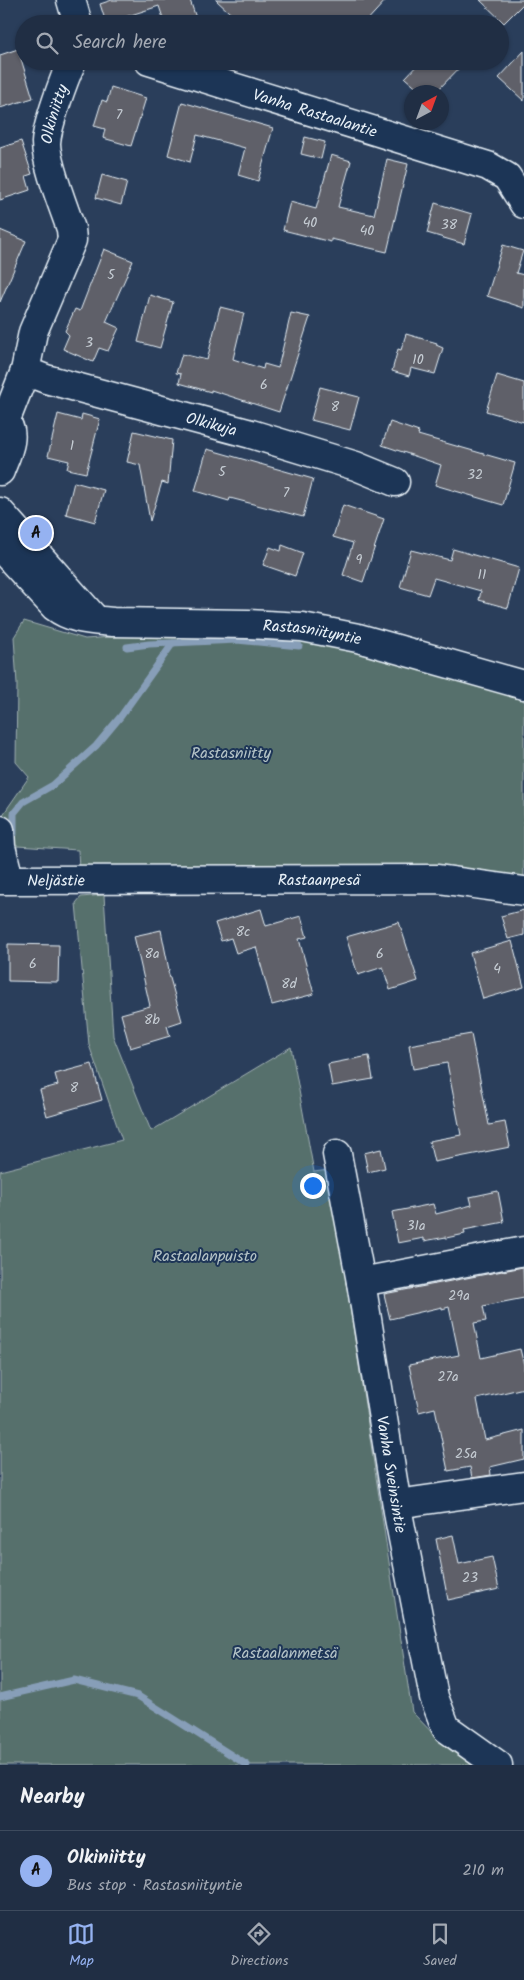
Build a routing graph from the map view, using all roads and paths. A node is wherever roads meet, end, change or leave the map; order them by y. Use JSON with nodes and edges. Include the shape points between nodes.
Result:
{"nodes":[{"id":1,"x":71,"y":0,"type":"edge"},
{"id":2,"x":75,"y":15,"type":"edge"},
{"id":3,"x":69,"y":70,"type":"edge"},
{"id":4,"x":178,"y":70,"type":"edge"},
{"id":5,"x":524,"y":204,"type":"edge"},
{"id":6,"x":25,"y":371,"type":"junction"},
{"id":7,"x":3,"y":423,"type":"edge"},
{"id":8,"x":0,"y":472,"type":"edge"},
{"id":9,"x":395,"y":482,"type":"dead end"},
{"id":10,"x":0,"y":512,"type":"edge"},
{"id":11,"x":0,"y":547,"type":"edge"},
{"id":12,"x":95,"y":619,"type":"junction"},
{"id":13,"x":524,"y":685,"type":"edge"},
{"id":14,"x":0,"y":830,"type":"edge"},
{"id":15,"x":5,"y":880,"type":"edge"},
{"id":16,"x":113,"y":880,"type":"joint"},
{"id":17,"x":524,"y":891,"type":"edge"},
{"id":18,"x":337,"y":1154,"type":"dead end"},
{"id":19,"x":524,"y":1251,"type":"edge"},
{"id":20,"x":361,"y":1282,"type":"junction"},
{"id":21,"x":524,"y":1486,"type":"edge"},
{"id":22,"x":397,"y":1504,"type":"junction"},
{"id":23,"x":498,"y":1765,"type":"edge"}],
"edges":[{"from":1,"to":2,"type":"street"},
{"from":3,"to":6,"type":"street","name":"Olkiniitty","via":[[46,143],[72,240],[33,332]]},
{"from":4,"to":5,"type":"street","name":"Vanha Rastaalantie","via":[[488,166],[507,177]]},
{"from":6,"to":7,"type":"street","name":"Olkiniitty"},
{"from":6,"to":9,"type":"street","name":"Olkikuja","via":[[258,436],[356,466]]},
{"from":7,"to":8,"type":"street","name":"Olkiniitty","via":[[10,427],[11,435]]},
{"from":10,"to":12,"type":"street"},
{"from":11,"to":12,"type":"street","name":"Rastasniityntie","via":[[55,608],[79,619]]},
{"from":12,"to":13,"type":"street","name":"Rastasniityntie","via":[[302,627],[358,638]]},
{"from":14,"to":15,"type":"street"},
{"from":15,"to":16,"type":"street","name":"Neljästie"},
{"from":16,"to":17,"type":"street","name":"Rastaanpesä","via":[[438,879]]},
{"from":18,"to":20,"type":"street","name":"Vanha Sveinsintie"},
{"from":19,"to":20,"type":"street"},
{"from":20,"to":22,"type":"street","name":"Vanha Sveinsintie"},
{"from":21,"to":22,"type":"street"},
{"from":22,"to":23,"type":"street","name":"Vanha Sveinsintie","via":[[434,1697],[446,1728]]}]}
